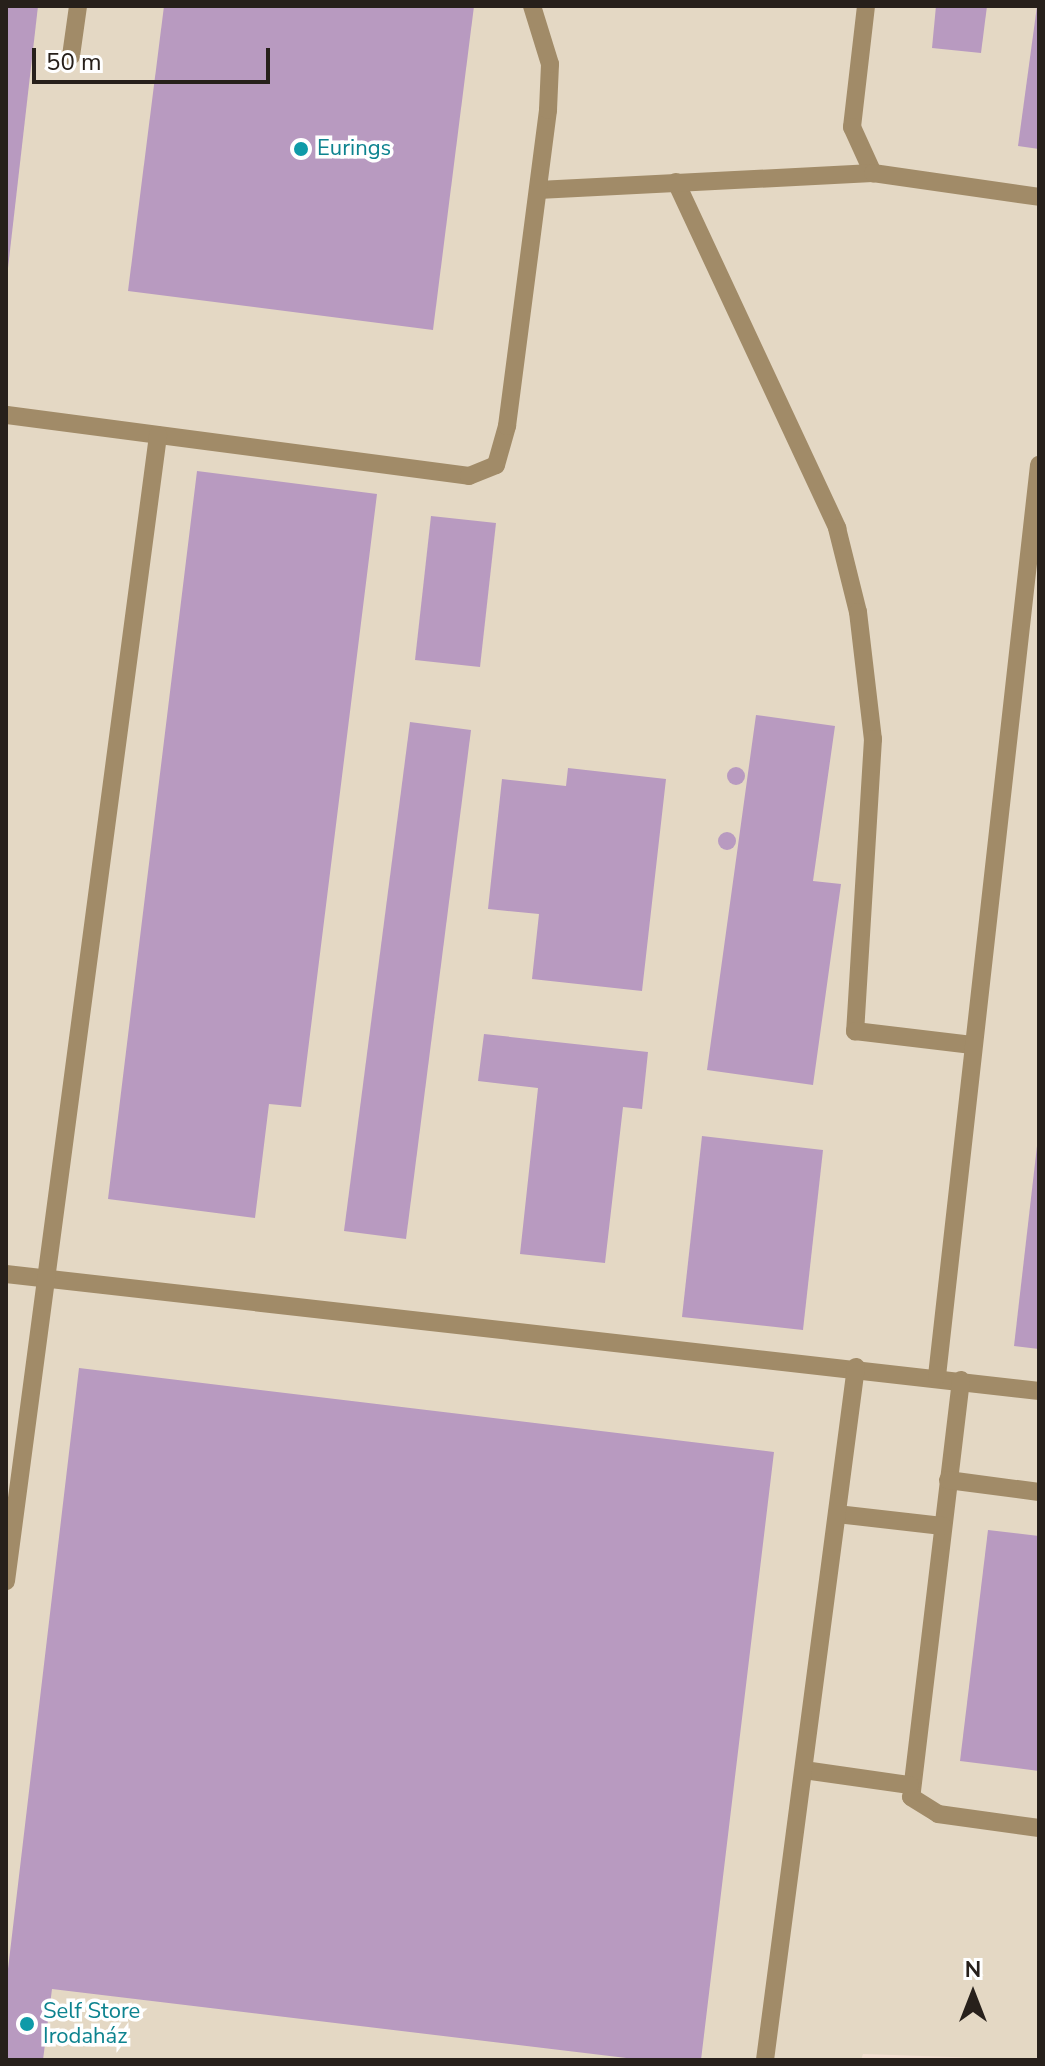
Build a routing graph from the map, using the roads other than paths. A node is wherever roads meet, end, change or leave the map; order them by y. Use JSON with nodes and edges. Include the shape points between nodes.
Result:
{"nodes":[{"id":1,"x":78,"y":6,"type":"edge"},
{"id":2,"x":532,"y":6,"type":"edge"},
{"id":3,"x":866,"y":6,"type":"edge"},
{"id":4,"x":71,"y":56,"type":"dead end"},
{"id":5,"x":873,"y":173,"type":"junction"},
{"id":6,"x":676,"y":182,"type":"junction"},
{"id":7,"x":538,"y":190,"type":"junction"},
{"id":8,"x":1039,"y":197,"type":"edge"},
{"id":9,"x":7,"y":415,"type":"edge"},
{"id":10,"x":158,"y":435,"type":"junction"},
{"id":11,"x":1039,"y":465,"type":"edge"},
{"id":12,"x":972,"y":1045,"type":"junction"},
{"id":13,"x":6,"y":1274,"type":"edge"},
{"id":14,"x":43,"y":1280,"type":"junction"},
{"id":15,"x":856,"y":1367,"type":"junction"},
{"id":16,"x":937,"y":1376,"type":"junction"},
{"id":17,"x":961,"y":1380,"type":"junction"},
{"id":18,"x":1039,"y":1391,"type":"edge"},
{"id":19,"x":948,"y":1480,"type":"junction"},
{"id":20,"x":1039,"y":1492,"type":"edge"},
{"id":21,"x":837,"y":1514,"type":"junction"},
{"id":22,"x":942,"y":1526,"type":"junction"},
{"id":23,"x":6,"y":1581,"type":"edge"},
{"id":24,"x":804,"y":1770,"type":"junction"},
{"id":25,"x":910,"y":1785,"type":"junction"},
{"id":26,"x":1039,"y":1828,"type":"edge"},
{"id":27,"x":765,"y":2060,"type":"edge"}],
"edges":[{"from":1,"to":4,"type":"lane"},
{"from":2,"to":7,"type":"lane","via":[[550,64]]},
{"from":3,"to":5,"type":"lane","via":[[852,127]]},
{"from":5,"to":6,"type":"lane"},
{"from":5,"to":8,"type":"lane"},
{"from":6,"to":7,"type":"lane"},
{"from":6,"to":12,"type":"lane","via":[[831,514],[858,612],[873,739],[855,1031]]},
{"from":7,"to":10,"type":"lane","via":[[507,426],[496,465],[469,476]]},
{"from":9,"to":10,"type":"lane"},
{"from":10,"to":14,"type":"lane"},
{"from":11,"to":12,"type":"lane"},
{"from":12,"to":16,"type":"lane"},
{"from":13,"to":14,"type":"lane"},
{"from":14,"to":15,"type":"lane"},
{"from":14,"to":23,"type":"lane"},
{"from":15,"to":16,"type":"lane"},
{"from":15,"to":21,"type":"lane"},
{"from":16,"to":17,"type":"lane"},
{"from":17,"to":18,"type":"lane"},
{"from":17,"to":19,"type":"lane"},
{"from":19,"to":20,"type":"lane"},
{"from":19,"to":22,"type":"lane"},
{"from":21,"to":22,"type":"lane"},
{"from":21,"to":24,"type":"lane"},
{"from":22,"to":25,"type":"lane"},
{"from":24,"to":25,"type":"lane"},
{"from":24,"to":27,"type":"lane"},
{"from":25,"to":26,"type":"lane","via":[[911,1797],[938,1814]]}]}
